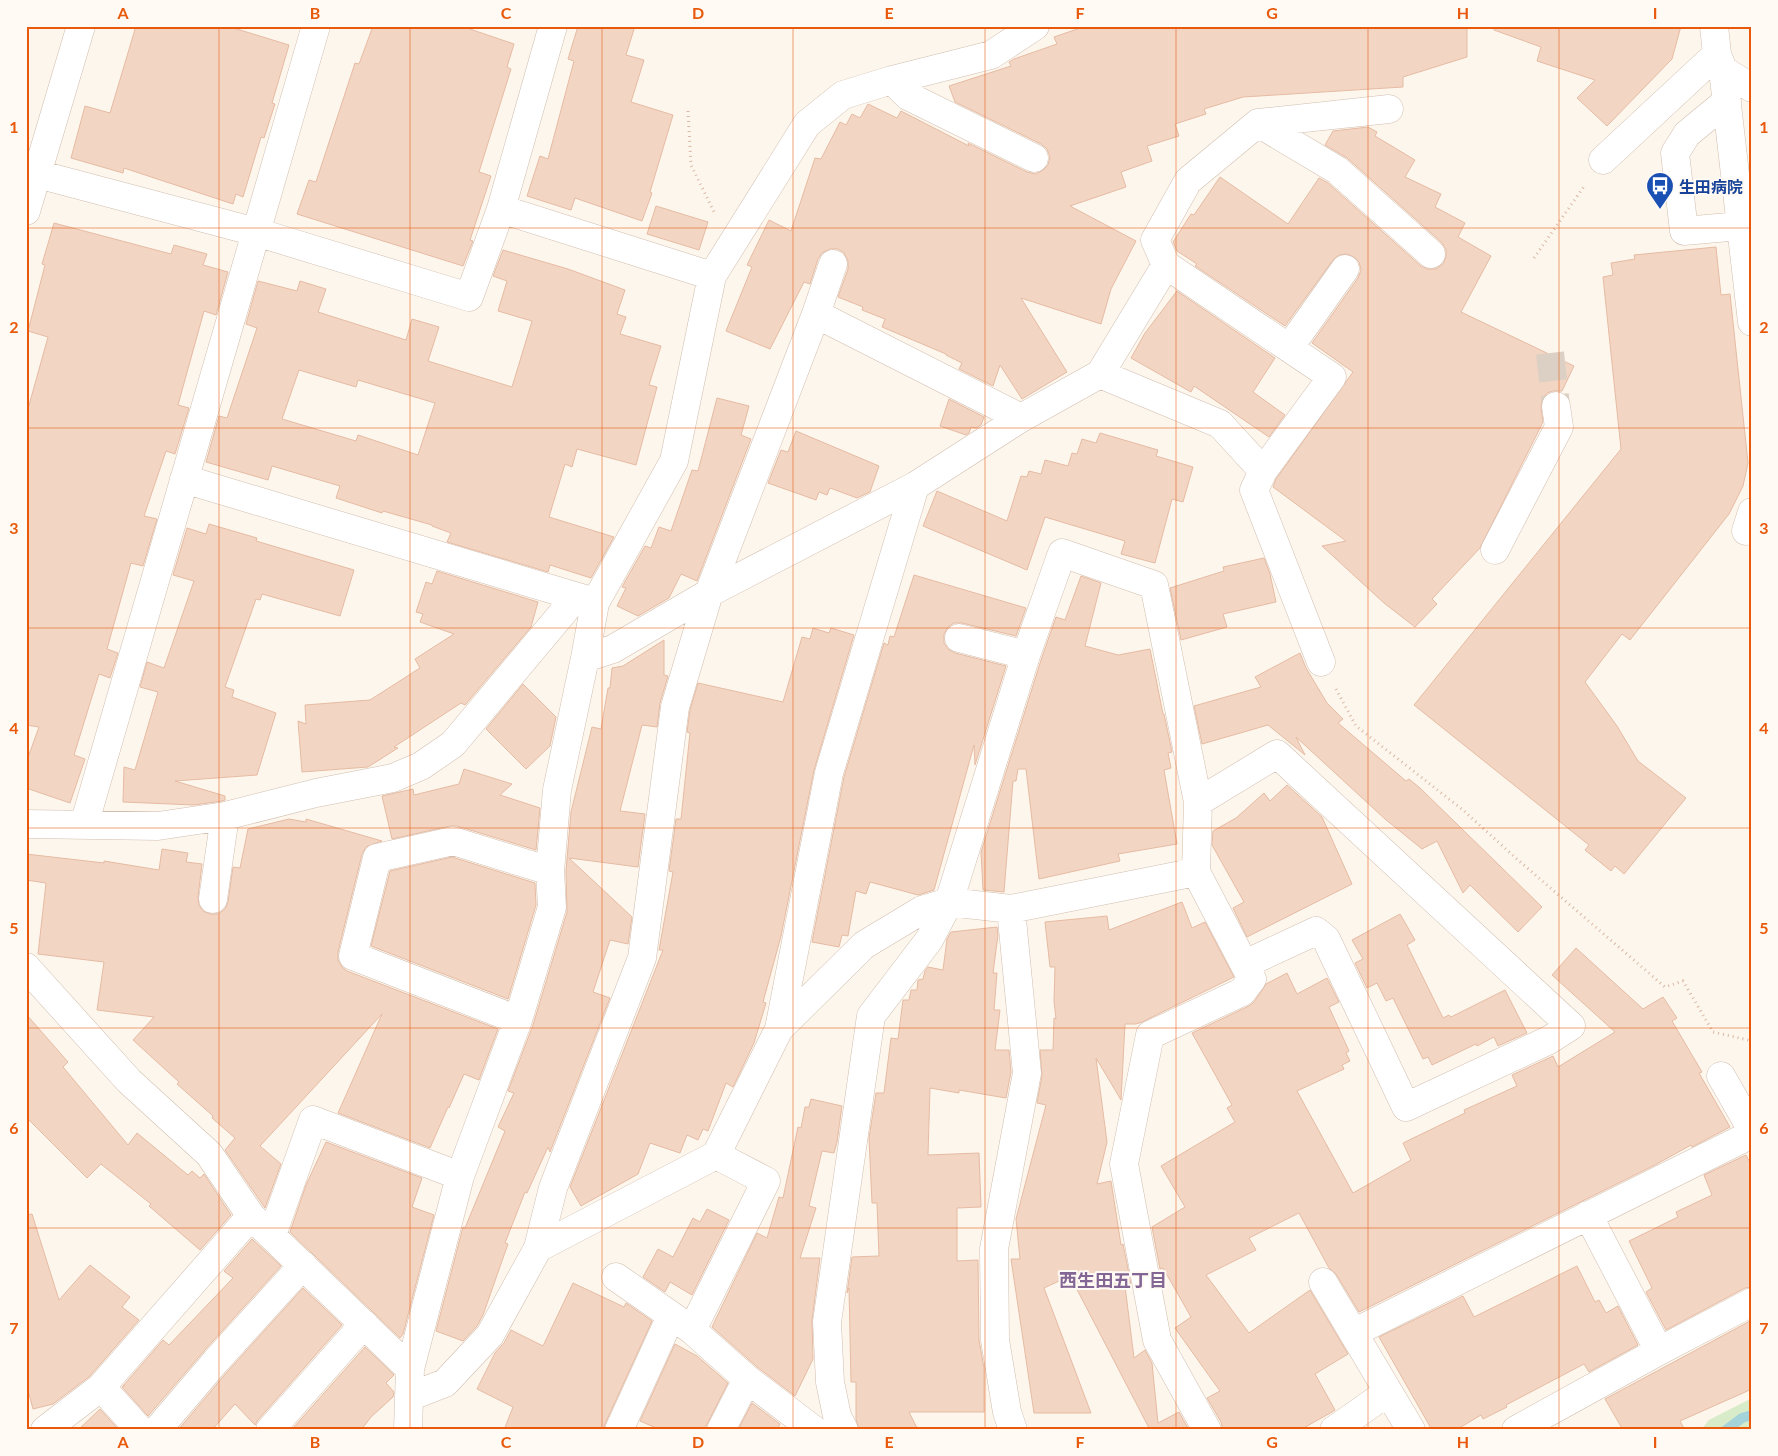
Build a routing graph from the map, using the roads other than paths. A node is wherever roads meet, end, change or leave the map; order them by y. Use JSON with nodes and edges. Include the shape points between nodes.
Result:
{"nodes":[{"id":1,"x":82,"y":26,"type":"edge"},
{"id":2,"x":316,"y":26,"type":"edge"},
{"id":3,"x":553,"y":26,"type":"edge"},
{"id":4,"x":1035,"y":26,"type":"edge"},
{"id":5,"x":1714,"y":26,"type":"edge"},
{"id":6,"x":1720,"y":62,"type":"junction"},
{"id":7,"x":892,"y":80,"type":"junction"},
{"id":8,"x":1752,"y":88,"type":"edge"},
{"id":9,"x":1727,"y":101,"type":"junction"},
{"id":10,"x":1389,"y":109,"type":"dead end"},
{"id":11,"x":1258,"y":123,"type":"junction"},
{"id":12,"x":1034,"y":158,"type":"dead end"},
{"id":13,"x":1603,"y":160,"type":"road end"},
{"id":14,"x":32,"y":173,"type":"edge"},
{"id":15,"x":501,"y":209,"type":"junction"},
{"id":16,"x":26,"y":211,"type":"edge"},
{"id":17,"x":1740,"y":226,"type":"junction"},
{"id":18,"x":256,"y":232,"type":"junction"},
{"id":19,"x":1431,"y":254,"type":"dead end"},
{"id":20,"x":832,"y":264,"type":"dead end"},
{"id":21,"x":1166,"y":264,"type":"junction"},
{"id":22,"x":1345,"y":269,"type":"dead end"},
{"id":23,"x":712,"y":276,"type":"junction"},
{"id":24,"x":816,"y":314,"type":"junction"},
{"id":25,"x":1752,"y":322,"type":"edge"},
{"id":26,"x":1289,"y":348,"type":"junction"},
{"id":27,"x":1100,"y":374,"type":"junction"},
{"id":28,"x":1556,"y":406,"type":"tunnel mouth"},
{"id":29,"x":1021,"y":418,"type":"junction"},
{"id":30,"x":1263,"y":471,"type":"junction"},
{"id":31,"x":184,"y":479,"type":"junction"},
{"id":32,"x":916,"y":486,"type":"junction"},
{"id":33,"x":1495,"y":550,"type":"dead end"},
{"id":34,"x":709,"y":593,"type":"junction"},
{"id":35,"x":585,"y":600,"type":"junction"},
{"id":36,"x":960,"y":638,"type":"dead end"},
{"id":37,"x":1026,"y":655,"type":"junction"},
{"id":38,"x":585,"y":658,"type":"junction"},
{"id":39,"x":1321,"y":662,"type":"road end"},
{"id":40,"x":1198,"y":802,"type":"junction"},
{"id":41,"x":226,"y":816,"type":"junction"},
{"id":42,"x":26,"y":824,"type":"edge"},
{"id":43,"x":84,"y":825,"type":"junction"},
{"id":44,"x":550,"y":871,"type":"junction"},
{"id":45,"x":1196,"y":872,"type":"junction"},
{"id":46,"x":213,"y":899,"type":"dead end"},
{"id":47,"x":948,"y":902,"type":"junction"},
{"id":48,"x":1011,"y":909,"type":"junction"},
{"id":49,"x":1245,"y":964,"type":"junction"},
{"id":50,"x":26,"y":967,"type":"edge"},
{"id":51,"x":518,"y":1020,"type":"junction"},
{"id":52,"x":779,"y":1029,"type":"junction"},
{"id":53,"x":1721,"y":1076,"type":"dead end"},
{"id":54,"x":1752,"y":1132,"type":"edge"},
{"id":55,"x":716,"y":1155,"type":"junction"},
{"id":56,"x":460,"y":1176,"type":"junction"},
{"id":57,"x":1588,"y":1215,"type":"junction"},
{"id":58,"x":250,"y":1216,"type":"junction"},
{"id":59,"x":272,"y":1235,"type":"junction"},
{"id":60,"x":538,"y":1248,"type":"junction"},
{"id":61,"x":304,"y":1265,"type":"junction"},
{"id":62,"x":616,"y":1277,"type":"dead end"},
{"id":63,"x":1322,"y":1282,"type":"dead end"},
{"id":64,"x":1752,"y":1302,"type":"edge"},
{"id":65,"x":681,"y":1323,"type":"junction"},
{"id":66,"x":364,"y":1324,"type":"junction"},
{"id":67,"x":1353,"y":1333,"type":"junction"},
{"id":68,"x":1659,"y":1351,"type":"junction"},
{"id":69,"x":410,"y":1369,"type":"junction"},
{"id":70,"x":747,"y":1379,"type":"junction"},
{"id":71,"x":102,"y":1387,"type":"junction"},
{"id":72,"x":1388,"y":1392,"type":"junction"},
{"id":73,"x":409,"y":1397,"type":"junction"},
{"id":74,"x":45,"y":1430,"type":"edge"},
{"id":75,"x":140,"y":1430,"type":"edge"},
{"id":76,"x":156,"y":1430,"type":"edge"},
{"id":77,"x":270,"y":1430,"type":"edge"},
{"id":78,"x":408,"y":1430,"type":"edge"},
{"id":79,"x":619,"y":1430,"type":"edge"},
{"id":80,"x":721,"y":1430,"type":"edge"},
{"id":81,"x":814,"y":1430,"type":"edge"},
{"id":82,"x":844,"y":1430,"type":"edge"},
{"id":83,"x":1013,"y":1430,"type":"edge"},
{"id":84,"x":1207,"y":1430,"type":"edge"},
{"id":85,"x":1334,"y":1430,"type":"edge"},
{"id":86,"x":1411,"y":1430,"type":"edge"},
{"id":87,"x":1516,"y":1430,"type":"edge"}],
"edges":[{"from":1,"to":14,"type":"street"},
{"from":2,"to":18,"type":"street"},
{"from":3,"to":15,"type":"street"},
{"from":4,"to":7,"type":"street","via":[[991,55]]},
{"from":5,"to":6,"type":"street"},
{"from":6,"to":8,"type":"street"},
{"from":6,"to":9,"type":"street"},
{"from":6,"to":13,"type":"street"},
{"from":7,"to":12,"type":"street","via":[[908,96]]},
{"from":7,"to":23,"type":"street","via":[[843,95],[807,124]]},
{"from":9,"to":17,"type":"street"},
{"from":9,"to":17,"type":"street","via":[[1687,134],[1675,153],[1676,163],[1684,231]]},
{"from":10,"to":11,"type":"street"},
{"from":11,"to":19,"type":"street","via":[[1337,170]]},
{"from":11,"to":21,"type":"street","via":[[1188,181],[1155,240]]},
{"from":14,"to":16,"type":"street"},
{"from":14,"to":18,"type":"street"},
{"from":15,"to":18,"type":"street","via":[[468,298]]},
{"from":15,"to":23,"type":"street"},
{"from":17,"to":25,"type":"street"},
{"from":18,"to":31,"type":"street"},
{"from":20,"to":24,"type":"street"},
{"from":21,"to":26,"type":"street"},
{"from":21,"to":27,"type":"street"},
{"from":22,"to":26,"type":"street"},
{"from":23,"to":35,"type":"street","via":[[674,461]]},
{"from":24,"to":29,"type":"street"},
{"from":24,"to":34,"type":"street"},
{"from":26,"to":30,"type":"street","via":[[1332,376]]},
{"from":27,"to":29,"type":"street"},
{"from":27,"to":30,"type":"street","via":[[1220,424]]},
{"from":28,"to":33,"type":"street","via":[[1559,427]]},
{"from":29,"to":32,"type":"street"},
{"from":30,"to":39,"type":"street","via":[[1254,490]]},
{"from":31,"to":35,"type":"street"},
{"from":31,"to":43,"type":"street"},
{"from":32,"to":34,"type":"street"},
{"from":32,"to":52,"type":"street","via":[[829,773]]},
{"from":34,"to":38,"type":"street","via":[[612,649]]},
{"from":34,"to":60,"type":"street","via":[[675,707],[642,958],[553,1188]]},
{"from":35,"to":38,"type":"street"},
{"from":35,"to":41,"type":"street","via":[[453,744],[421,766],[393,778]]},
{"from":36,"to":37,"type":"street"},
{"from":37,"to":40,"type":"street","via":[[1062,553],[1154,585]]},
{"from":37,"to":47,"type":"street"},
{"from":38,"to":44,"type":"street","via":[[557,790]]},
{"from":40,"to":45,"type":"street"},
{"from":40,"to":49,"type":"street","via":[[1277,754],[1571,1026],[1549,1040],[1406,1107],[1326,938],[1316,931]]},
{"from":41,"to":43,"type":"street","via":[[158,826]]},
{"from":41,"to":46,"type":"street"},
{"from":42,"to":43,"type":"street"},
{"from":44,"to":51,"type":"street","via":[[552,907]]},
{"from":44,"to":51,"type":"street","via":[[453,841],[377,858],[353,956]]},
{"from":45,"to":48,"type":"street"},
{"from":45,"to":49,"type":"street"},
{"from":47,"to":48,"type":"street"},
{"from":47,"to":52,"type":"street","via":[[922,910],[864,945]]},
{"from":47,"to":82,"type":"street","via":[[929,940],[871,1016],[827,1322],[830,1382],[837,1416]]},
{"from":48,"to":83,"type":"street","via":[[1028,1073],[994,1249],[995,1340]]},
{"from":49,"to":84,"type":"street","via":[[1252,980],[1242,992],[1150,1035],[1124,1164],[1157,1340]]},
{"from":50,"to":58,"type":"street","via":[[129,1081],[209,1154]]},
{"from":51,"to":56,"type":"street"},
{"from":52,"to":55,"type":"street"},
{"from":53,"to":54,"type":"street"},
{"from":54,"to":57,"type":"street"},
{"from":55,"to":60,"type":"street"},
{"from":55,"to":65,"type":"street","via":[[766,1181]]},
{"from":56,"to":59,"type":"street","via":[[313,1120]]},
{"from":56,"to":69,"type":"street"},
{"from":57,"to":67,"type":"street"},
{"from":57,"to":68,"type":"street"},
{"from":58,"to":59,"type":"street"},
{"from":58,"to":71,"type":"street"},
{"from":59,"to":61,"type":"street"},
{"from":60,"to":73,"type":"street","via":[[490,1334],[445,1383]]},
{"from":61,"to":66,"type":"street"},
{"from":61,"to":76,"type":"street"},
{"from":62,"to":65,"type":"street"},
{"from":63,"to":67,"type":"street"},
{"from":64,"to":68,"type":"street"},
{"from":65,"to":70,"type":"street"},
{"from":65,"to":79,"type":"street"},
{"from":66,"to":69,"type":"street"},
{"from":66,"to":77,"type":"street"},
{"from":67,"to":72,"type":"street"},
{"from":68,"to":87,"type":"street"},
{"from":69,"to":73,"type":"street"},
{"from":70,"to":80,"type":"street"},
{"from":70,"to":81,"type":"street"},
{"from":71,"to":74,"type":"street"},
{"from":71,"to":75,"type":"street"},
{"from":72,"to":85,"type":"street"},
{"from":72,"to":86,"type":"street"},
{"from":73,"to":78,"type":"street"}]}
